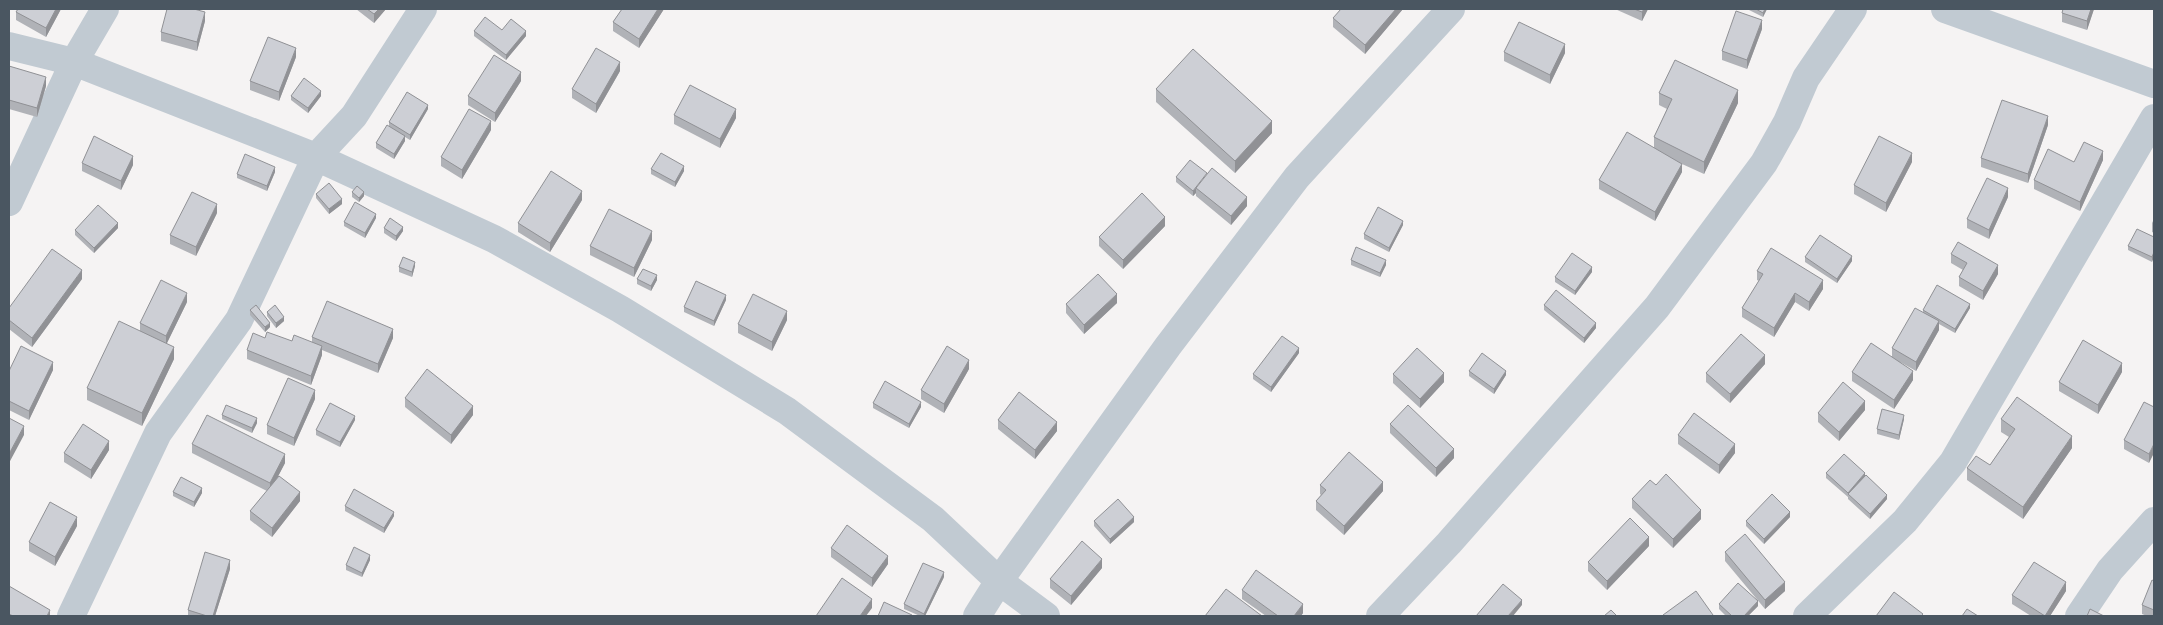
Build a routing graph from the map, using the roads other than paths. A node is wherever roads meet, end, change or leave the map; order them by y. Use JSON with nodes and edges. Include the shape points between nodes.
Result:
{"nodes":[{"id":1,"x":105,"y":9,"type":"edge"},
{"id":2,"x":423,"y":9,"type":"edge"},
{"id":3,"x":1451,"y":9,"type":"edge"},
{"id":4,"x":1852,"y":9,"type":"edge"},
{"id":5,"x":1944,"y":9,"type":"edge"},
{"id":6,"x":9,"y":46,"type":"edge"},
{"id":7,"x":74,"y":62,"type":"junction"},
{"id":8,"x":2154,"y":84,"type":"edge"},
{"id":9,"x":2154,"y":118,"type":"edge"},
{"id":10,"x":316,"y":157,"type":"junction"},
{"id":11,"x":9,"y":202,"type":"edge"},
{"id":12,"x":2154,"y":522,"type":"edge"},
{"id":13,"x":999,"y":581,"type":"junction"},
{"id":14,"x":71,"y":616,"type":"edge"},
{"id":15,"x":977,"y":616,"type":"edge"},
{"id":16,"x":1046,"y":616,"type":"edge"},
{"id":17,"x":1380,"y":616,"type":"edge"},
{"id":18,"x":1806,"y":616,"type":"edge"},
{"id":19,"x":2079,"y":616,"type":"edge"}],
"edges":[{"from":1,"to":7,"type":"street"},
{"from":2,"to":10,"type":"street","via":[[354,116]]},
{"from":3,"to":13,"type":"street","via":[[1297,177],[1168,346]]},
{"from":4,"to":17,"type":"street","via":[[1806,78],[1764,163],[1657,307],[1449,543]]},
{"from":5,"to":8,"type":"street"},
{"from":6,"to":7,"type":"street"},
{"from":7,"to":10,"type":"street"},
{"from":7,"to":11,"type":"street"},
{"from":9,"to":18,"type":"street","via":[[1953,462],[1905,521]]},
{"from":10,"to":13,"type":"street","via":[[494,239],[620,309],[779,406],[933,519]]},
{"from":10,"to":14,"type":"street","via":[[239,320],[158,433]]},
{"from":12,"to":19,"type":"street","via":[[2110,570]]},
{"from":13,"to":15,"type":"street"},
{"from":13,"to":16,"type":"street"}]}
